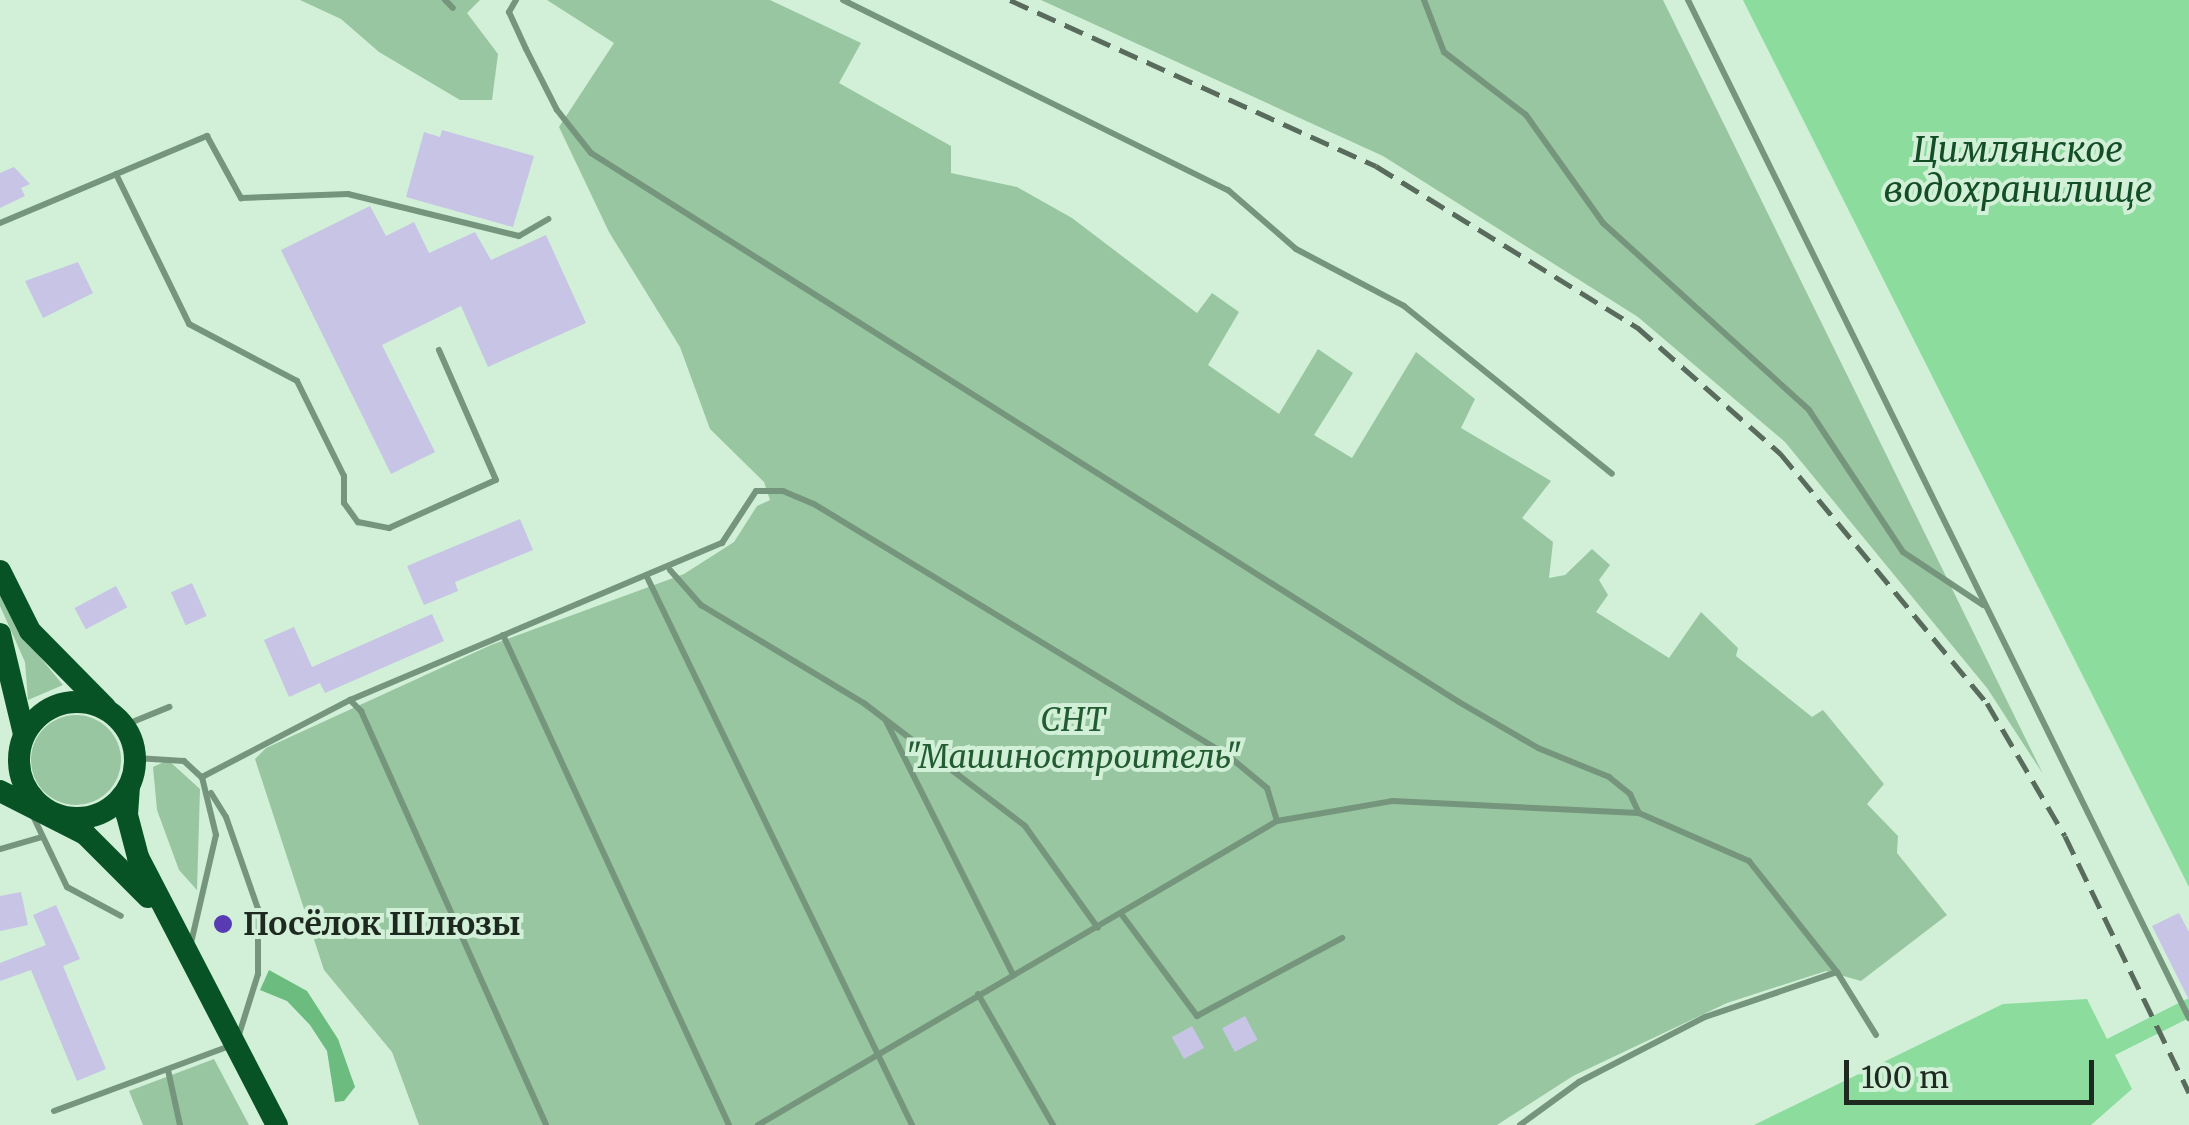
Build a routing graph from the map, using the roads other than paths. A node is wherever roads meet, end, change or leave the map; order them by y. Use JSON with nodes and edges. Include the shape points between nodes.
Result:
{"nodes":[{"id":1,"x":445,"y":0,"type":"edge"},
{"id":2,"x":516,"y":0,"type":"edge"},
{"id":3,"x":843,"y":0,"type":"edge"},
{"id":4,"x":1424,"y":0,"type":"edge"},
{"id":5,"x":1688,"y":0,"type":"edge"},
{"id":6,"x":453,"y":8,"type":"dead end"},
{"id":7,"x":116,"y":174,"type":"junction"},
{"id":8,"x":548,"y":219,"type":"dead end"},
{"id":9,"x":0,"y":224,"type":"edge"},
{"id":10,"x":439,"y":350,"type":"dead end"},
{"id":11,"x":1612,"y":474,"type":"dead end"},
{"id":12,"x":670,"y":570,"type":"junction"},
{"id":13,"x":0,"y":571,"type":"edge"},
{"id":14,"x":647,"y":577,"type":"junction"},
{"id":15,"x":1984,"y":606,"type":"junction"},
{"id":16,"x":0,"y":634,"type":"edge"},
{"id":17,"x":502,"y":634,"type":"junction"},
{"id":18,"x":350,"y":700,"type":"junction"},
{"id":19,"x":169,"y":706,"type":"dead end"},
{"id":20,"x":118,"y":719,"type":"junction"},
{"id":21,"x":885,"y":720,"type":"junction"},
{"id":22,"x":24,"y":734,"type":"junction"},
{"id":23,"x":0,"y":746,"type":"edge"},
{"id":24,"x":136,"y":758,"type":"junction"},
{"id":25,"x":202,"y":778,"type":"junction"},
{"id":26,"x":129,"y":786,"type":"junction"},
{"id":27,"x":0,"y":791,"type":"edge"},
{"id":28,"x":26,"y":802,"type":"junction"},
{"id":29,"x":1639,"y":813,"type":"junction"},
{"id":30,"x":56,"y":814,"type":"junction"},
{"id":31,"x":1277,"y":821,"type":"junction"},
{"id":32,"x":42,"y":836,"type":"junction"},
{"id":33,"x":0,"y":849,"type":"edge"},
{"id":34,"x":1122,"y":914,"type":"junction"},
{"id":35,"x":121,"y":916,"type":"dead end"},
{"id":36,"x":1098,"y":928,"type":"junction"},
{"id":37,"x":176,"y":930,"type":"junction"},
{"id":38,"x":1342,"y":938,"type":"dead end"},
{"id":39,"x":188,"y":954,"type":"junction"},
{"id":40,"x":1837,"y":972,"type":"junction"},
{"id":41,"x":1013,"y":975,"type":"junction"},
{"id":42,"x":978,"y":994,"type":"junction"},
{"id":43,"x":2189,"y":1018,"type":"edge"},
{"id":44,"x":1876,"y":1035,"type":"dead end"},
{"id":45,"x":236,"y":1044,"type":"junction"},
{"id":46,"x":876,"y":1055,"type":"junction"},
{"id":47,"x":168,"y":1070,"type":"junction"},
{"id":48,"x":54,"y":1111,"type":"dead end"},
{"id":49,"x":770,"y":1122,"type":"edge"},
{"id":50,"x":180,"y":1125,"type":"edge"},
{"id":51,"x":277,"y":1125,"type":"edge"},
{"id":52,"x":546,"y":1125,"type":"edge"},
{"id":53,"x":729,"y":1125,"type":"edge"},
{"id":54,"x":758,"y":1125,"type":"edge"},
{"id":55,"x":912,"y":1125,"type":"edge"},
{"id":56,"x":1053,"y":1125,"type":"edge"},
{"id":57,"x":1520,"y":1125,"type":"edge"}],
"edges":[{"from":1,"to":6,"type":"lane"},
{"from":2,"to":29,"type":"lane","via":[[509,12],[526,49],[557,110],[591,154],[1459,702],[1538,748],[1609,778],[1630,794]]},
{"from":3,"to":11,"type":"lane","via":[[1228,190],[1296,249],[1404,306]]},
{"from":4,"to":15,"type":"lane","via":[[1444,52],[1526,114],[1603,223],[1809,410],[1903,552]]},
{"from":5,"to":15,"type":"lane"},
{"from":7,"to":8,"type":"lane","via":[[208,136],[242,198],[348,194],[519,236]]},
{"from":7,"to":9,"type":"lane"},
{"from":7,"to":10,"type":"lane","via":[[190,324],[297,381],[344,476],[344,503],[358,522],[389,528],[496,480]]},
{"from":12,"to":14,"type":"lane"},
{"from":12,"to":21,"type":"lane","via":[[701,605]]},
{"from":12,"to":31,"type":"lane","via":[[722,544],[756,491],[783,491],[1231,758],[1267,788]]},
{"from":13,"to":20,"type":"main road","via":[[30,632]]},
{"from":14,"to":17,"type":"lane"},
{"from":14,"to":46,"type":"lane"},
{"from":15,"to":43,"type":"lane"},
{"from":16,"to":22,"type":"main road"},
{"from":17,"to":18,"type":"lane"},
{"from":17,"to":53,"type":"lane"},
{"from":18,"to":25,"type":"lane"},
{"from":18,"to":52,"type":"lane","via":[[362,711]]},
{"from":19,"to":20,"type":"lane"},
{"from":20,"to":22,"type":"main road","via":[[93,703],[53,706]]},
{"from":20,"to":24,"type":"main road"},
{"from":21,"to":36,"type":"lane","via":[[1025,826]]},
{"from":21,"to":41,"type":"lane"},
{"from":22,"to":23,"type":"main road"},
{"from":22,"to":30,"type":"main road","via":[[20,772],[39,804]]},
{"from":24,"to":25,"type":"lane","via":[[184,761]]},
{"from":24,"to":26,"type":"main road"},
{"from":25,"to":39,"type":"lane","via":[[216,835]]},
{"from":25,"to":45,"type":"lane","via":[[226,817],[258,909],[258,974]]},
{"from":26,"to":30,"type":"main road","via":[[93,816]]},
{"from":26,"to":37,"type":"main road","via":[[127,815],[138,857]]},
{"from":27,"to":28,"type":"main road"},
{"from":28,"to":30,"type":"main road"},
{"from":28,"to":32,"type":"lane"},
{"from":29,"to":31,"type":"lane","via":[[1393,801]]},
{"from":29,"to":40,"type":"lane","via":[[1750,861]]},
{"from":30,"to":37,"type":"main road","via":[[119,863]]},
{"from":31,"to":34,"type":"lane"},
{"from":32,"to":33,"type":"lane"},
{"from":32,"to":35,"type":"lane","via":[[66,888]]},
{"from":34,"to":36,"type":"lane"},
{"from":34,"to":38,"type":"lane","via":[[1196,1016]]},
{"from":36,"to":41,"type":"lane"},
{"from":37,"to":39,"type":"main road"},
{"from":39,"to":45,"type":"main road"},
{"from":40,"to":44,"type":"lane"},
{"from":40,"to":57,"type":"lane","via":[[1705,1017],[1579,1082]]},
{"from":41,"to":42,"type":"lane"},
{"from":42,"to":46,"type":"lane"},
{"from":42,"to":56,"type":"lane"},
{"from":45,"to":47,"type":"lane"},
{"from":45,"to":51,"type":"main road"},
{"from":46,"to":49,"type":"lane"},
{"from":46,"to":55,"type":"lane"},
{"from":47,"to":48,"type":"lane"},
{"from":47,"to":50,"type":"lane"},
{"from":49,"to":54,"type":"lane"}]}
